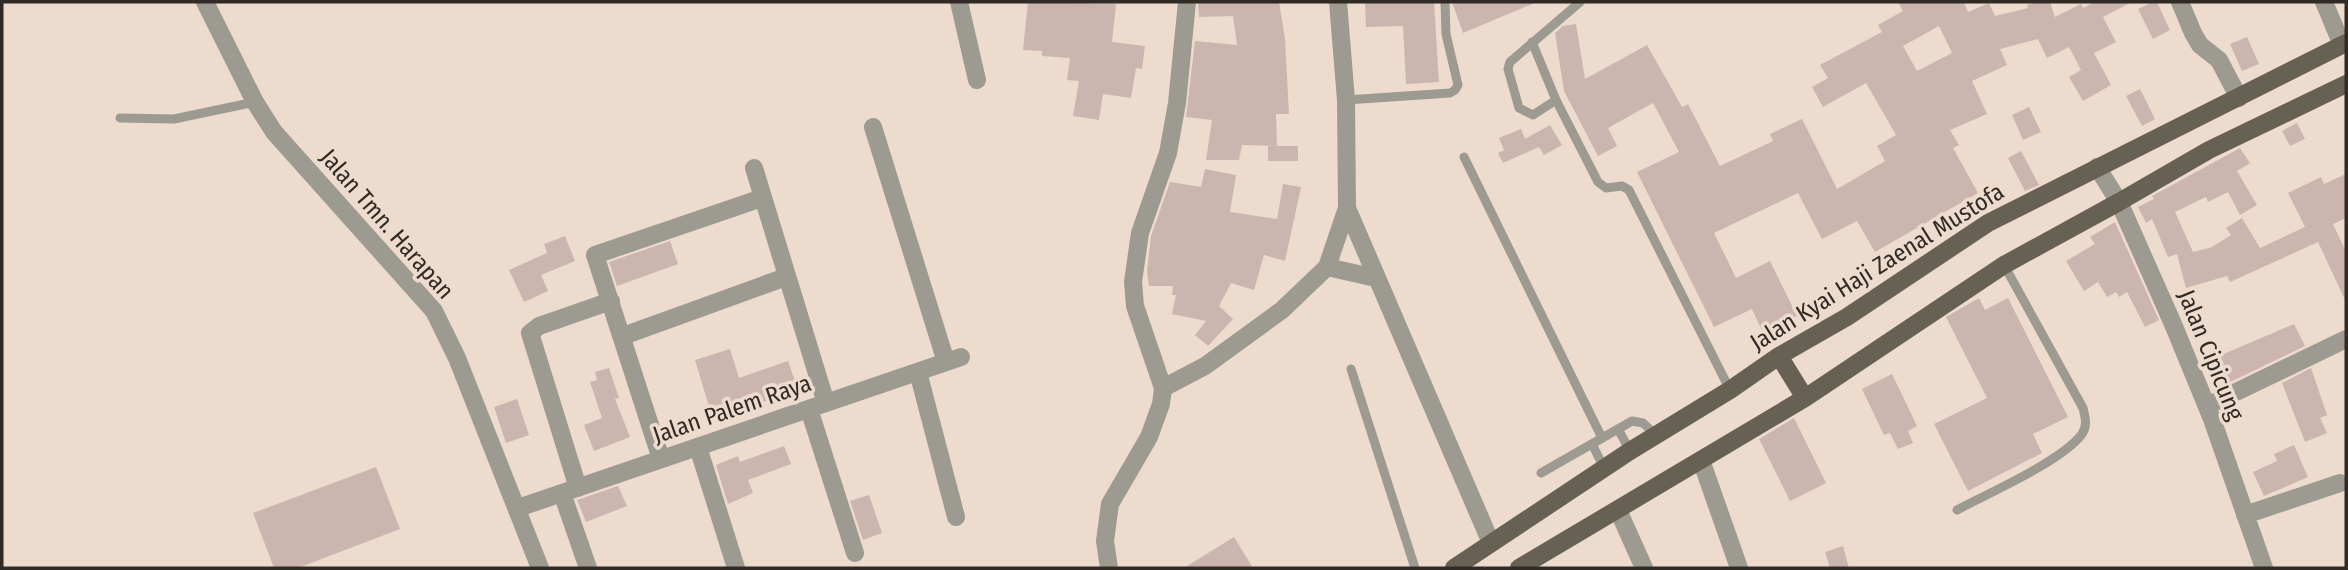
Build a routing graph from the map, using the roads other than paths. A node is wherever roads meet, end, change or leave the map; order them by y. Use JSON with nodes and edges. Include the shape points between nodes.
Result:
{"nodes":[{"id":1,"x":205,"y":2,"type":"edge"},
{"id":2,"x":959,"y":2,"type":"edge"},
{"id":3,"x":1187,"y":2,"type":"edge"},
{"id":4,"x":1338,"y":2,"type":"edge"},
{"id":5,"x":1445,"y":2,"type":"edge"},
{"id":6,"x":1580,"y":2,"type":"edge"},
{"id":7,"x":2180,"y":2,"type":"edge"},
{"id":8,"x":2324,"y":2,"type":"edge"},
{"id":9,"x":1532,"y":42,"type":"junction"},
{"id":10,"x":2344,"y":44,"type":"edge"},
{"id":11,"x":977,"y":80,"type":"dead end"},
{"id":12,"x":2346,"y":84,"type":"edge"},
{"id":13,"x":2239,"y":97,"type":"junction"},
{"id":14,"x":1346,"y":100,"type":"junction"},
{"id":15,"x":1556,"y":100,"type":"junction"},
{"id":16,"x":255,"y":102,"type":"junction"},
{"id":17,"x":120,"y":118,"type":"dead end"},
{"id":18,"x":873,"y":127,"type":"dead end"},
{"id":19,"x":1464,"y":157,"type":"dead end"},
{"id":20,"x":2097,"y":167,"type":"junction"},
{"id":21,"x":754,"y":168,"type":"dead end"},
{"id":22,"x":762,"y":198,"type":"junction"},
{"id":23,"x":2119,"y":202,"type":"junction"},
{"id":24,"x":1347,"y":208,"type":"junction"},
{"id":25,"x":2004,"y":265,"type":"junction"},
{"id":26,"x":1326,"y":267,"type":"junction"},
{"id":27,"x":786,"y":277,"type":"junction"},
{"id":28,"x":1376,"y":278,"type":"junction"},
{"id":29,"x":611,"y":302,"type":"junction"},
{"id":30,"x":623,"y":336,"type":"junction"},
{"id":31,"x":2346,"y":340,"type":"edge"},
{"id":32,"x":1779,"y":356,"type":"junction"},
{"id":33,"x":1351,"y":369,"type":"dead end"},
{"id":34,"x":918,"y":372,"type":"junction"},
{"id":35,"x":1163,"y":388,"type":"junction"},
{"id":36,"x":1730,"y":390,"type":"junction"},
{"id":37,"x":1805,"y":398,"type":"junction"},
{"id":38,"x":817,"y":406,"type":"junction"},
{"id":39,"x":2207,"y":406,"type":"junction"},
{"id":40,"x":1619,"y":429,"type":"junction"},
{"id":41,"x":1657,"y":436,"type":"junction"},
{"id":42,"x":1602,"y":438,"type":"junction"},
{"id":43,"x":1592,"y":444,"type":"junction"},
{"id":44,"x":698,"y":447,"type":"junction"},
{"id":45,"x":1630,"y":451,"type":"junction"},
{"id":46,"x":661,"y":459,"type":"junction"},
{"id":47,"x":1701,"y":460,"type":"junction"},
{"id":48,"x":1604,"y":468,"type":"junction"},
{"id":49,"x":1541,"y":473,"type":"dead end"},
{"id":50,"x":2340,"y":483,"type":"dead end"},
{"id":51,"x":570,"y":491,"type":"junction"},
{"id":52,"x":518,"y":508,"type":"junction"},
{"id":53,"x":1618,"y":510,"type":"junction"},
{"id":54,"x":1957,"y":510,"type":"dead end"},
{"id":55,"x":2245,"y":515,"type":"junction"},
{"id":56,"x":956,"y":517,"type":"dead end"},
{"id":57,"x":1491,"y":543,"type":"junction"},
{"id":58,"x":855,"y":552,"type":"dead end"},
{"id":59,"x":540,"y":568,"type":"edge"},
{"id":60,"x":588,"y":568,"type":"edge"},
{"id":61,"x":736,"y":568,"type":"edge"},
{"id":62,"x":1109,"y":568,"type":"edge"},
{"id":63,"x":1415,"y":568,"type":"edge"},
{"id":64,"x":1454,"y":568,"type":"edge"},
{"id":65,"x":1519,"y":568,"type":"edge"},
{"id":66,"x":1644,"y":568,"type":"edge"},
{"id":67,"x":1739,"y":568,"type":"edge"},
{"id":68,"x":2264,"y":568,"type":"edge"}],
"edges":[{"from":1,"to":16,"type":"street","name":"Jalan Tmn. Harapan"},
{"from":2,"to":11,"type":"street"},
{"from":3,"to":35,"type":"street","via":[[1168,153],[1140,233],[1133,282],[1135,306]]},
{"from":4,"to":14,"type":"street"},
{"from":5,"to":14,"type":"lane","via":[[1446,34],[1458,85],[1455,90]]},
{"from":6,"to":9,"type":"lane"},
{"from":7,"to":13,"type":"street","via":[[2200,45],[2219,60]]},
{"from":8,"to":10,"type":"street"},
{"from":9,"to":15,"type":"lane"},
{"from":9,"to":15,"type":"lane","via":[[1508,69],[1519,108],[1533,115]]},
{"from":10,"to":13,"type":"main road","name":"Jalan Kyai Haji Zaenal Mustofa"},
{"from":12,"to":23,"type":"main road","via":[[2209,149]]},
{"from":13,"to":20,"type":"main road","name":"Jalan Kyai Haji Zaenal Mustofa"},
{"from":14,"to":24,"type":"street"},
{"from":15,"to":36,"type":"lane","via":[[1598,182],[1606,188],[1629,190]]},
{"from":16,"to":17,"type":"lane","via":[[174,119]]},
{"from":16,"to":52,"type":"street","name":"Jalan Tmn. Harapan","via":[[285,145],[434,311]]},
{"from":18,"to":34,"type":"street","name":"Jalan Palem Raya","via":[[954,359]]},
{"from":19,"to":42,"type":"lane"},
{"from":20,"to":23,"type":"street","name":"Jalan Cipicung"},
{"from":20,"to":32,"type":"main road","name":"Jalan Kyai Haji Zaenal Mustofa","via":[[1988,223],[1847,317]]},
{"from":21,"to":22,"type":"street"},
{"from":22,"to":27,"type":"street"},
{"from":22,"to":29,"type":"street","via":[[595,255]]},
{"from":23,"to":25,"type":"main road"},
{"from":23,"to":39,"type":"street","name":"Jalan Cipicung"},
{"from":24,"to":26,"type":"street"},
{"from":24,"to":28,"type":"street"},
{"from":25,"to":37,"type":"main road"},
{"from":25,"to":54,"type":"lane","via":[[2083,408],[2086,423],[2083,433],[2049,461]]},
{"from":26,"to":28,"type":"street"},
{"from":26,"to":35,"type":"street","via":[[1282,310],[1205,366]]},
{"from":27,"to":30,"type":"street"},
{"from":27,"to":38,"type":"street"},
{"from":28,"to":57,"type":"street"},
{"from":29,"to":30,"type":"street"},
{"from":29,"to":51,"type":"street","via":[[530,333]]},
{"from":30,"to":46,"type":"street"},
{"from":31,"to":39,"type":"street"},
{"from":32,"to":36,"type":"main road","name":"Jalan Kyai Haji Zaenal Mustofa"},
{"from":32,"to":37,"type":"main road"},
{"from":33,"to":63,"type":"lane"},
{"from":34,"to":38,"type":"street","name":"Jalan Palem Raya"},
{"from":34,"to":56,"type":"street"},
{"from":35,"to":62,"type":"street","via":[[1149,438],[1110,504],[1105,541]]},
{"from":36,"to":41,"type":"main road","name":"Jalan Kyai Haji Zaenal Mustofa"},
{"from":37,"to":47,"type":"main road"},
{"from":38,"to":44,"type":"street","name":"Jalan Palem Raya"},
{"from":38,"to":58,"type":"street"},
{"from":39,"to":55,"type":"street","name":"Jalan Cipicung"},
{"from":40,"to":41,"type":"lane","via":[[1639,421]]},
{"from":40,"to":42,"type":"lane"},
{"from":40,"to":45,"type":"lane"},
{"from":41,"to":45,"type":"main road","name":"Jalan Kyai Haji Zaenal Mustofa"},
{"from":42,"to":43,"type":"lane"},
{"from":43,"to":48,"type":"lane"},
{"from":43,"to":49,"type":"lane"},
{"from":44,"to":46,"type":"street","name":"Jalan Palem Raya"},
{"from":44,"to":61,"type":"street"},
{"from":45,"to":48,"type":"main road","name":"Jalan Kyai Haji Zaenal Mustofa"},
{"from":46,"to":51,"type":"street","name":"Jalan Palem Raya"},
{"from":47,"to":53,"type":"main road"},
{"from":47,"to":67,"type":"street"},
{"from":48,"to":57,"type":"main road","name":"Jalan Kyai Haji Zaenal Mustofa"},
{"from":50,"to":55,"type":"street"},
{"from":51,"to":52,"type":"street","name":"Jalan Palem Raya"},
{"from":51,"to":60,"type":"street"},
{"from":52,"to":59,"type":"street","name":"Jalan Tmn. Harapan"},
{"from":53,"to":65,"type":"main road"},
{"from":53,"to":66,"type":"street"},
{"from":55,"to":68,"type":"street","name":"Jalan Cipicung"},
{"from":57,"to":64,"type":"main road","name":"Jalan Kyai Haji Zaenal Mustofa"}]}
